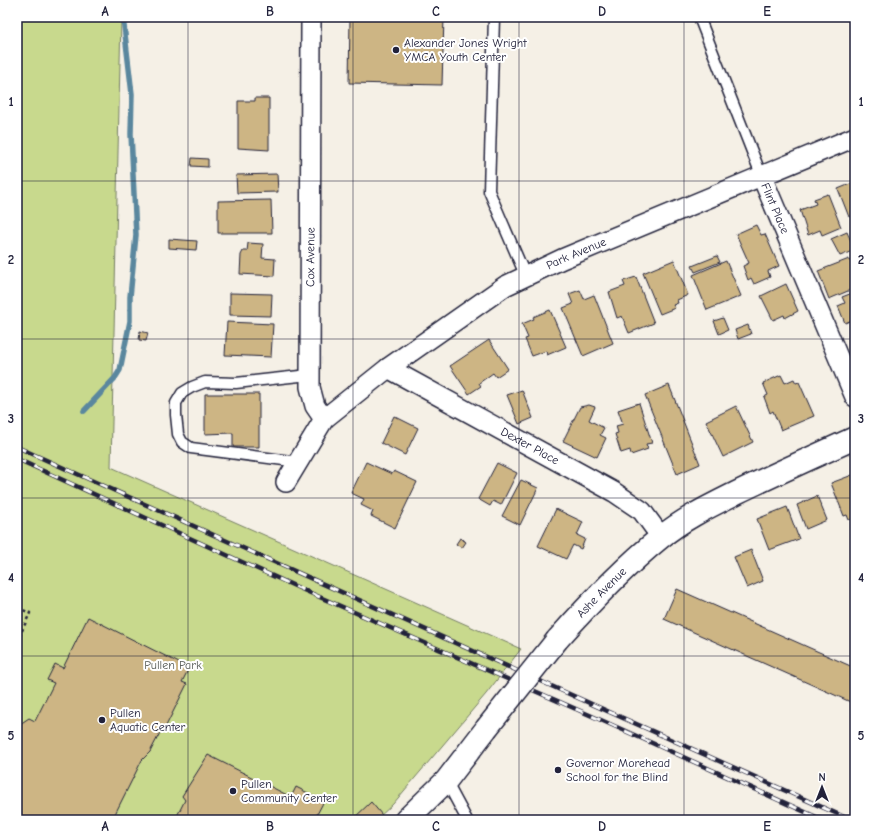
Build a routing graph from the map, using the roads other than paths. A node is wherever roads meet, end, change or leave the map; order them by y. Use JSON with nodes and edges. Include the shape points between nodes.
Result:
{"nodes":[{"id":1,"x":311,"y":17,"type":"edge"},
{"id":2,"x":494,"y":17,"type":"edge"},
{"id":3,"x":699,"y":17,"type":"edge"},
{"id":4,"x":855,"y":137,"type":"edge"},
{"id":5,"x":762,"y":177,"type":"junction"},
{"id":6,"x":526,"y":276,"type":"junction"},
{"id":7,"x":388,"y":368,"type":"junction"},
{"id":8,"x":309,"y":375,"type":"junction"},
{"id":9,"x":855,"y":397,"type":"edge"},
{"id":10,"x":324,"y":419,"type":"junction"},
{"id":11,"x":855,"y":438,"type":"edge"},
{"id":12,"x":299,"y":462,"type":"junction"},
{"id":13,"x":286,"y":482,"type":"dead end"},
{"id":14,"x":661,"y":537,"type":"junction"},
{"id":15,"x":446,"y":781,"type":"junction"},
{"id":16,"x":406,"y":820,"type":"edge"},
{"id":17,"x":467,"y":820,"type":"edge"}],
"edges":[{"from":1,"to":8,"type":"street","name":"Cox Avenue"},
{"from":2,"to":6,"type":"lane","via":[[489,191]]},
{"from":3,"to":5,"type":"lane","name":"Flint Place"},
{"from":4,"to":5,"type":"street","name":"Park Avenue"},
{"from":5,"to":6,"type":"street","name":"Park Avenue"},
{"from":5,"to":9,"type":"street","name":"Flint Place"},
{"from":6,"to":7,"type":"street","name":"Park Avenue","via":[[505,286]]},
{"from":7,"to":10,"type":"street","name":"Park Avenue"},
{"from":7,"to":14,"type":"street","name":"Dexter Place","via":[[614,492],[642,511]]},
{"from":8,"to":10,"type":"street","name":"Cox Avenue","via":[[315,406]]},
{"from":8,"to":12,"type":"lane","via":[[255,381],[206,382],[192,386],[182,393],[176,403],[178,434],[182,442],[190,448]]},
{"from":10,"to":12,"type":"street"},
{"from":11,"to":14,"type":"street","name":"Ashe Avenue","via":[[729,496],[695,514]]},
{"from":12,"to":13,"type":"street"},
{"from":14,"to":15,"type":"street","name":"Ashe Avenue","bridge":true,"via":[[557,640]]},
{"from":15,"to":16,"type":"street","name":"Ashe Avenue"},
{"from":15,"to":17,"type":"lane"}]}
